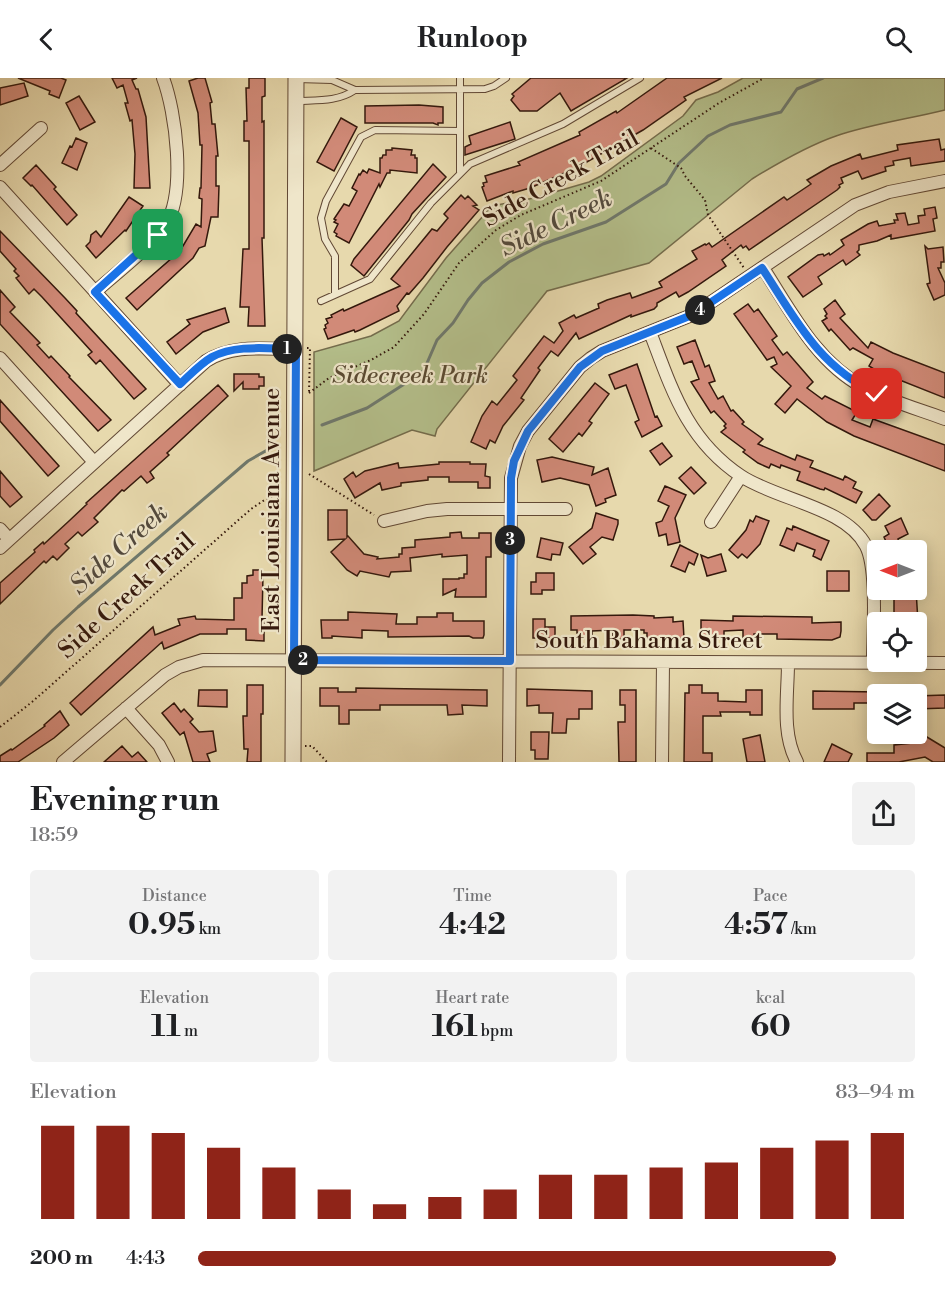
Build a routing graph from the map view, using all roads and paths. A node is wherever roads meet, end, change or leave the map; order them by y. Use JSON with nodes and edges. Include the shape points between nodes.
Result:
{"nodes":[{"id":1,"x":163,"y":78,"type":"edge"},
{"id":2,"x":460,"y":78,"type":"edge"},
{"id":3,"x":506,"y":78,"type":"edge"},
{"id":4,"x":638,"y":78,"type":"edge"},
{"id":5,"x":764,"y":78,"type":"edge"},
{"id":6,"x":296,"y":79,"type":"edge"},
{"id":7,"x":356,"y":90,"type":"junction"},
{"id":8,"x":460,"y":90,"type":"junction"},
{"id":9,"x":296,"y":101,"type":"junction"},
{"id":10,"x":41,"y":128,"type":"dead end"},
{"id":11,"x":460,"y":131,"type":"junction"},
{"id":12,"x":651,"y":148,"type":"junction"},
{"id":13,"x":0,"y":165,"type":"edge"},
{"id":14,"x":460,"y":172,"type":"junction"},
{"id":15,"x":945,"y":181,"type":"edge"},
{"id":16,"x":0,"y":187,"type":"edge"},
{"id":17,"x":762,"y":268,"type":"junction"},
{"id":18,"x":749,"y":277,"type":"junction"},
{"id":19,"x":95,"y":292,"type":"junction"},
{"id":20,"x":335,"y":294,"type":"junction"},
{"id":21,"x":321,"y":300,"type":"dead end"},
{"id":22,"x":651,"y":333,"type":"junction"},
{"id":23,"x":296,"y":349,"type":"junction"},
{"id":24,"x":0,"y":358,"type":"edge"},
{"id":25,"x":180,"y":384,"type":"junction"},
{"id":26,"x":309,"y":393,"type":"dead end"},
{"id":27,"x":945,"y":419,"type":"edge"},
{"id":28,"x":94,"y":462,"type":"junction"},
{"id":29,"x":309,"y":474,"type":"dead end"},
{"id":30,"x":741,"y":476,"type":"junction"},
{"id":31,"x":279,"y":494,"type":"dead end"},
{"id":32,"x":511,"y":509,"type":"junction"},
{"id":33,"x":566,"y":509,"type":"dead end"},
{"id":34,"x":384,"y":521,"type":"joint"},
{"id":35,"x":711,"y":522,"type":"dead end"},
{"id":36,"x":0,"y":529,"type":"edge"},
{"id":37,"x":5,"y":543,"type":"edge"},
{"id":38,"x":873,"y":612,"type":"edge"},
{"id":39,"x":294,"y":660,"type":"junction"},
{"id":40,"x":510,"y":661,"type":"junction"},
{"id":41,"x":663,"y":662,"type":"junction"},
{"id":42,"x":788,"y":663,"type":"junction"},
{"id":43,"x":867,"y":663,"type":"edge"},
{"id":44,"x":927,"y":663,"type":"edge"},
{"id":45,"x":945,"y":663,"type":"edge"},
{"id":46,"x":126,"y":708,"type":"junction"},
{"id":47,"x":0,"y":727,"type":"edge"},
{"id":48,"x":293,"y":754,"type":"edge"},
{"id":49,"x":63,"y":762,"type":"edge"},
{"id":50,"x":168,"y":762,"type":"edge"},
{"id":51,"x":327,"y":762,"type":"edge"},
{"id":52,"x":509,"y":762,"type":"edge"},
{"id":53,"x":662,"y":762,"type":"edge"},
{"id":54,"x":797,"y":762,"type":"edge"}],
"edges":[{"from":1,"to":19,"type":"street","via":[[175,127],[176,188],[171,213],[158,235]]},
{"from":2,"to":8,"type":"lane"},
{"from":3,"to":8,"type":"lane","via":[[485,89]]},
{"from":4,"to":14,"type":"lane","via":[[563,124],[470,164]]},
{"from":5,"to":12,"type":"path","name":"Side Creek Trail"},
{"from":6,"to":7,"type":"lane","via":[[332,80]]},
{"from":6,"to":9,"type":"street","name":"East Louisiana Avenue"},
{"from":7,"to":8,"type":"lane"},
{"from":7,"to":9,"type":"lane","via":[[333,100]]},
{"from":8,"to":11,"type":"lane"},
{"from":9,"to":23,"type":"street","name":"East Louisiana Avenue"},
{"from":10,"to":13,"type":"street"},
{"from":11,"to":14,"type":"lane"},
{"from":11,"to":20,"type":"lane","via":[[375,130],[361,137],[326,201],[321,218],[325,239],[335,256]]},
{"from":12,"to":18,"type":"path","via":[[681,168],[705,200],[708,215]]},
{"from":12,"to":26,"type":"path","name":"Side Creek Trail","via":[[596,184],[520,215],[496,230],[459,263],[424,314],[394,347],[329,378]]},
{"from":14,"to":20,"type":"lane","via":[[370,279]]},
{"from":15,"to":17,"type":"street","via":[[889,192],[855,206]]},
{"from":16,"to":19,"type":"street"},
{"from":17,"to":18,"type":"street"},
{"from":17,"to":27,"type":"street","via":[[807,337],[834,367],[862,387]]},
{"from":18,"to":22,"type":"street","via":[[692,315]]},
{"from":19,"to":25,"type":"street"},
{"from":20,"to":21,"type":"lane"},
{"from":22,"to":30,"type":"street","via":[[684,416],[706,446]]},
{"from":22,"to":32,"type":"street","via":[[591,358],[534,423],[514,461]]},
{"from":23,"to":25,"type":"street","via":[[228,351],[206,361]]},
{"from":23,"to":39,"type":"street","name":"East Louisiana Avenue"},
{"from":24,"to":28,"type":"street"},
{"from":25,"to":28,"type":"street"},
{"from":28,"to":37,"type":"street"},
{"from":29,"to":34,"type":"path"},
{"from":30,"to":35,"type":"street"},
{"from":30,"to":38,"type":"street","via":[[839,518],[859,535],[867,546],[873,568]]},
{"from":31,"to":47,"type":"path","name":"Side Creek Trail","via":[[251,509]]},
{"from":32,"to":33,"type":"street"},
{"from":32,"to":34,"type":"street","via":[[447,509]]},
{"from":32,"to":40,"type":"street"},
{"from":36,"to":37,"type":"street"},
{"from":39,"to":40,"type":"street","name":"South Bahama Street"},
{"from":39,"to":46,"type":"street","name":"South Bahama Street","via":[[191,663],[165,675]]},
{"from":39,"to":48,"type":"street","name":"East Louisiana Avenue"},
{"from":40,"to":41,"type":"street","name":"South Bahama Street"},
{"from":40,"to":52,"type":"street"},
{"from":41,"to":42,"type":"street","name":"South Bahama Street"},
{"from":41,"to":53,"type":"street"},
{"from":42,"to":43,"type":"street","name":"South Bahama Street"},
{"from":42,"to":54,"type":"street","via":[[788,735]]},
{"from":44,"to":45,"type":"street","name":"South Bahama Street"},
{"from":46,"to":49,"type":"street","name":"South Bahama Street"},
{"from":46,"to":50,"type":"street","via":[[159,745]]},
{"from":48,"to":51,"type":"path","via":[[312,747]]}]}
